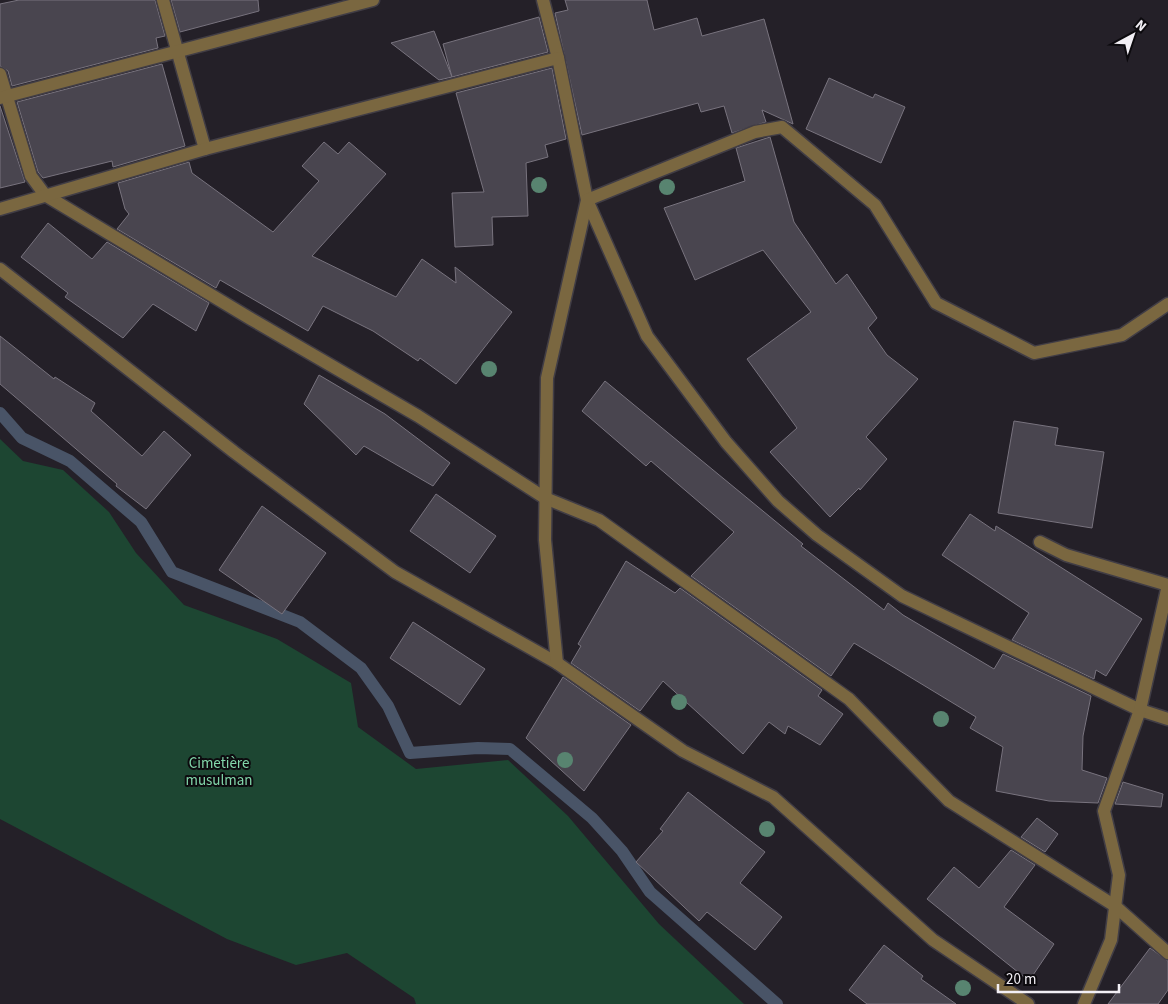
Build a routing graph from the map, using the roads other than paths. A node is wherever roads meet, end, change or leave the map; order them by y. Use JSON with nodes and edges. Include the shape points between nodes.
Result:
{"nodes":[{"id":1,"x":163,"y":0,"type":"edge"},
{"id":2,"x":373,"y":0,"type":"edge"},
{"id":3,"x":542,"y":0,"type":"edge"},
{"id":4,"x":176,"y":51,"type":"junction"},
{"id":5,"x":558,"y":58,"type":"junction"},
{"id":6,"x":0,"y":74,"type":"edge"},
{"id":7,"x":3,"y":97,"type":"edge"},
{"id":8,"x":205,"y":149,"type":"junction"},
{"id":9,"x":45,"y":195,"type":"junction"},
{"id":10,"x":587,"y":200,"type":"junction"},
{"id":11,"x":0,"y":209,"type":"edge"},
{"id":12,"x":0,"y":269,"type":"edge"},
{"id":13,"x":1168,"y":304,"type":"edge"},
{"id":14,"x":545,"y":498,"type":"junction"},
{"id":15,"x":1040,"y":542,"type":"dead end"},
{"id":16,"x":1168,"y":585,"type":"edge"},
{"id":17,"x":557,"y":663,"type":"junction"},
{"id":18,"x":1140,"y":710,"type":"junction"},
{"id":19,"x":1168,"y":719,"type":"edge"},
{"id":20,"x":1115,"y":906,"type":"junction"},
{"id":21,"x":1168,"y":953,"type":"edge"},
{"id":22,"x":1028,"y":1004,"type":"edge"},
{"id":23,"x":1084,"y":1004,"type":"edge"}],
"edges":[{"from":1,"to":4,"type":"street"},
{"from":2,"to":4,"type":"street"},
{"from":3,"to":5,"type":"street"},
{"from":4,"to":7,"type":"street"},
{"from":4,"to":8,"type":"street"},
{"from":5,"to":8,"type":"street"},
{"from":5,"to":10,"type":"street"},
{"from":6,"to":7,"type":"street"},
{"from":7,"to":9,"type":"street","via":[[31,176]]},
{"from":8,"to":9,"type":"street"},
{"from":9,"to":11,"type":"street"},
{"from":9,"to":14,"type":"street","via":[[418,416]]},
{"from":10,"to":13,"type":"street","via":[[755,132],[782,127],[875,205],[936,303],[1034,353],[1122,335]]},
{"from":10,"to":14,"type":"street","via":[[546,378]]},
{"from":10,"to":18,"type":"street","via":[[647,336],[726,442],[778,501],[817,535],[902,596]]},
{"from":12,"to":17,"type":"street","via":[[234,452],[395,572]]},
{"from":14,"to":17,"type":"street","via":[[544,540]]},
{"from":14,"to":20,"type":"street","via":[[599,520],[848,699],[949,801]]},
{"from":15,"to":16,"type":"street","via":[[1066,555]]},
{"from":16,"to":18,"type":"street"},
{"from":17,"to":22,"type":"street","via":[[683,751],[773,797],[933,940]]},
{"from":18,"to":19,"type":"street"},
{"from":18,"to":20,"type":"street","via":[[1104,811],[1119,875]]},
{"from":20,"to":21,"type":"street"},
{"from":20,"to":23,"type":"street","via":[[1111,940]]}]}
